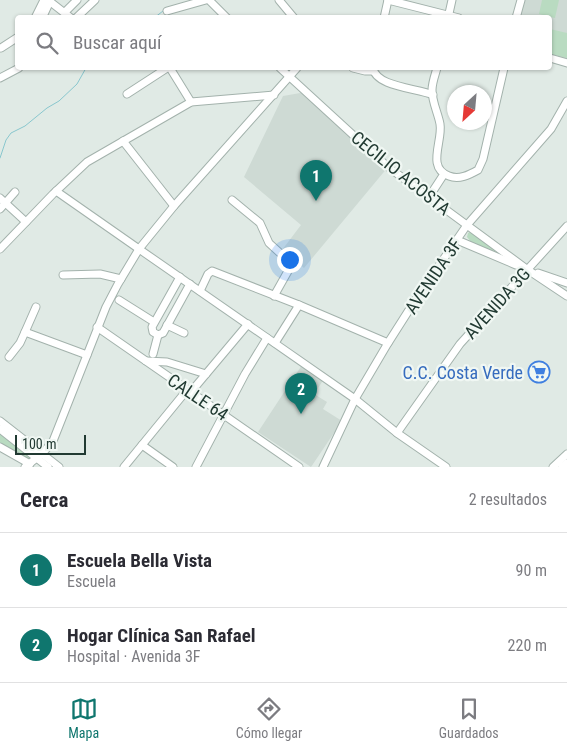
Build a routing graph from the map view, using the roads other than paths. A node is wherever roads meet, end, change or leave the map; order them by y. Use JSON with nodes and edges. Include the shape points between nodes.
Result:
{"nodes":[{"id":1,"x":47,"y":0,"type":"edge"},
{"id":2,"x":77,"y":0,"type":"edge"},
{"id":3,"x":95,"y":0,"type":"edge"},
{"id":4,"x":208,"y":0,"type":"edge"},
{"id":5,"x":279,"y":0,"type":"edge"},
{"id":6,"x":388,"y":0,"type":"edge"},
{"id":7,"x":452,"y":0,"type":"edge"},
{"id":8,"x":521,"y":0,"type":"edge"},
{"id":9,"x":167,"y":11,"type":"dead end"},
{"id":10,"x":65,"y":12,"type":"junction"},
{"id":11,"x":42,"y":15,"type":"edge"},
{"id":12,"x":68,"y":15,"type":"edge"},
{"id":13,"x":79,"y":15,"type":"edge"},
{"id":14,"x":224,"y":15,"type":"edge"},
{"id":15,"x":292,"y":15,"type":"edge"},
{"id":16,"x":385,"y":15,"type":"edge"},
{"id":17,"x":445,"y":15,"type":"edge"},
{"id":18,"x":449,"y":15,"type":"edge"},
{"id":19,"x":517,"y":15,"type":"edge"},
{"id":20,"x":15,"y":38,"type":"edge"},
{"id":21,"x":1,"y":48,"type":"edge"},
{"id":22,"x":552,"y":59,"type":"edge"},
{"id":23,"x":567,"y":63,"type":"edge"},
{"id":24,"x":16,"y":70,"type":"edge"},
{"id":25,"x":17,"y":70,"type":"edge"},
{"id":26,"x":165,"y":70,"type":"edge"},
{"id":27,"x":169,"y":70,"type":"edge"},
{"id":28,"x":282,"y":70,"type":"edge"},
{"id":29,"x":295,"y":70,"type":"edge"},
{"id":30,"x":374,"y":70,"type":"edge"},
{"id":31,"x":437,"y":70,"type":"edge"},
{"id":32,"x":504,"y":70,"type":"edge"},
{"id":33,"x":289,"y":76,"type":"junction"},
{"id":34,"x":0,"y":78,"type":"edge"},
{"id":35,"x":0,"y":85,"type":"edge"},
{"id":36,"x":127,"y":94,"type":"dead end"},
{"id":37,"x":274,"y":95,"type":"junction"},
{"id":38,"x":433,"y":95,"type":"junction"},
{"id":39,"x":567,"y":101,"type":"edge"},
{"id":40,"x":191,"y":102,"type":"junction"},
{"id":41,"x":123,"y":141,"type":"junction"},
{"id":42,"x":448,"y":176,"type":"junction"},
{"id":43,"x":56,"y":190,"type":"junction"},
{"id":44,"x":15,"y":192,"type":"dead end"},
{"id":45,"x":429,"y":197,"type":"junction"},
{"id":46,"x":3,"y":200,"type":"edge"},
{"id":47,"x":232,"y":200,"type":"dead end"},
{"id":48,"x":174,"y":206,"type":"junction"},
{"id":49,"x":0,"y":209,"type":"edge"},
{"id":50,"x":26,"y":222,"type":"junction"},
{"id":51,"x":467,"y":225,"type":"junction"},
{"id":52,"x":567,"y":226,"type":"edge"},
{"id":53,"x":457,"y":240,"type":"junction"},
{"id":54,"x":0,"y":249,"type":"edge"},
{"id":55,"x":140,"y":249,"type":"junction"},
{"id":56,"x":528,"y":270,"type":"junction"},
{"id":57,"x":63,"y":275,"type":"dead end"},
{"id":58,"x":180,"y":277,"type":"junction"},
{"id":59,"x":121,"y":279,"type":"junction"},
{"id":60,"x":567,"y":283,"type":"edge"},
{"id":61,"x":190,"y":284,"type":"junction"},
{"id":62,"x":200,"y":291,"type":"junction"},
{"id":63,"x":274,"y":296,"type":"junction"},
{"id":64,"x":567,"y":296,"type":"edge"},
{"id":65,"x":119,"y":300,"type":"dead end"},
{"id":66,"x":299,"y":305,"type":"junction"},
{"id":67,"x":36,"y":307,"type":"dead end"},
{"id":68,"x":154,"y":322,"type":"junction"},
{"id":69,"x":248,"y":324,"type":"junction"},
{"id":70,"x":167,"y":325,"type":"junction"},
{"id":71,"x":97,"y":327,"type":"junction"},
{"id":72,"x":25,"y":332,"type":"junction"},
{"id":73,"x":184,"y":333,"type":"dead end"},
{"id":74,"x":158,"y":335,"type":"junction"},
{"id":75,"x":268,"y":338,"type":"junction"},
{"id":76,"x":275,"y":343,"type":"junction"},
{"id":77,"x":388,"y":343,"type":"junction"},
{"id":78,"x":153,"y":354,"type":"dead end"},
{"id":79,"x":87,"y":355,"type":"junction"},
{"id":80,"x":9,"y":357,"type":"dead end"},
{"id":81,"x":145,"y":360,"type":"junction"},
{"id":82,"x":206,"y":374,"type":"junction"},
{"id":83,"x":188,"y":391,"type":"junction"},
{"id":84,"x":355,"y":399,"type":"junction"},
{"id":85,"x":223,"y":414,"type":"junction"},
{"id":86,"x":0,"y":420,"type":"edge"},
{"id":87,"x":0,"y":429,"type":"edge"},
{"id":88,"x":397,"y":433,"type":"junction"},
{"id":89,"x":142,"y":445,"type":"junction"},
{"id":90,"x":0,"y":447,"type":"edge"},
{"id":91,"x":567,"y":454,"type":"edge"},
{"id":92,"x":39,"y":456,"type":"junction"},
{"id":93,"x":567,"y":463,"type":"edge"},
{"id":94,"x":28,"y":465,"type":"edge"},
{"id":95,"x":48,"y":467,"type":"edge"},
{"id":96,"x":59,"y":467,"type":"edge"},
{"id":97,"x":124,"y":467,"type":"edge"},
{"id":98,"x":173,"y":467,"type":"edge"},
{"id":99,"x":196,"y":467,"type":"edge"},
{"id":100,"x":299,"y":467,"type":"edge"},
{"id":101,"x":323,"y":467,"type":"edge"},
{"id":102,"x":446,"y":467,"type":"edge"},
{"id":103,"x":553,"y":467,"type":"edge"},
{"id":104,"x":562,"y":467,"type":"edge"}],
"edges":[{"from":1,"to":10,"type":"street"},
{"from":1,"to":11,"type":"street"},
{"from":2,"to":10,"type":"street"},
{"from":3,"to":13,"type":"street"},
{"from":4,"to":9,"type":"street"},
{"from":4,"to":14,"type":"street"},
{"from":5,"to":15,"type":"street"},
{"from":6,"to":16,"type":"street"},
{"from":6,"to":17,"type":"street"},
{"from":7,"to":18,"type":"street"},
{"from":8,"to":19,"type":"street"},
{"from":10,"to":12,"type":"street"},
{"from":20,"to":21,"type":"street"},
{"from":22,"to":23,"type":"street"},
{"from":24,"to":34,"type":"street"},
{"from":25,"to":35,"type":"street"},
{"from":26,"to":36,"type":"street"},
{"from":27,"to":40,"type":"street"},
{"from":28,"to":33,"type":"street","name":"CECILIO ACOSTA"},
{"from":29,"to":33,"type":"street"},
{"from":30,"to":38,"type":"street","via":[[382,80]]},
{"from":31,"to":38,"type":"street"},
{"from":32,"to":42,"type":"street","via":[[478,170],[460,177]]},
{"from":33,"to":37,"type":"street"},
{"from":33,"to":45,"type":"street","name":"CECILIO ACOSTA","via":[[388,166]]},
{"from":37,"to":40,"type":"street"},
{"from":37,"to":48,"type":"street"},
{"from":38,"to":42,"type":"street","via":[[440,124],[436,163]]},
{"from":39,"to":51,"type":"street","name":"AVENIDA 3F","via":[[551,129]]},
{"from":40,"to":41,"type":"street"},
{"from":41,"to":43,"type":"street","via":[[87,162]]},
{"from":41,"to":48,"type":"street"},
{"from":42,"to":45,"type":"street"},
{"from":43,"to":50,"type":"street"},
{"from":43,"to":55,"type":"street"},
{"from":44,"to":46,"type":"street"},
{"from":45,"to":51,"type":"street","name":"CECILIO ACOSTA"},
{"from":46,"to":49,"type":"street"},
{"from":46,"to":50,"type":"street"},
{"from":47,"to":63,"type":"street","via":[[260,223],[270,242],[292,264]]},
{"from":48,"to":55,"type":"street"},
{"from":50,"to":54,"type":"street"},
{"from":51,"to":53,"type":"street","name":"AVENIDA 3F"},
{"from":51,"to":56,"type":"street","name":"CECILIO ACOSTA"},
{"from":52,"to":56,"type":"street","name":"AVENIDA 3G"},
{"from":53,"to":56,"type":"street"},
{"from":53,"to":77,"type":"street","name":"AVENIDA 3F"},
{"from":55,"to":58,"type":"street"},
{"from":55,"to":59,"type":"street"},
{"from":56,"to":60,"type":"street","name":"CECILIO ACOSTA"},
{"from":56,"to":64,"type":"street","name":"CECILIO ACOSTA"},
{"from":56,"to":88,"type":"street","name":"AVENIDA 3G","via":[[460,344]]},
{"from":57,"to":59,"type":"street","via":[[100,274]]},
{"from":58,"to":61,"type":"street"},
{"from":58,"to":68,"type":"street"},
{"from":59,"to":71,"type":"street"},
{"from":61,"to":62,"type":"street"},
{"from":61,"to":70,"type":"street"},
{"from":62,"to":63,"type":"street","via":[[212,272]]},
{"from":62,"to":69,"type":"street"},
{"from":63,"to":66,"type":"street"},
{"from":65,"to":68,"type":"street"},
{"from":66,"to":76,"type":"street"},
{"from":66,"to":77,"type":"street"},
{"from":67,"to":72,"type":"street"},
{"from":68,"to":74,"type":"street","via":[[152,330]]},
{"from":69,"to":75,"type":"street"},
{"from":69,"to":82,"type":"street"},
{"from":70,"to":73,"type":"street"},
{"from":70,"to":74,"type":"street"},
{"from":71,"to":79,"type":"street"},
{"from":71,"to":81,"type":"street","name":"CALLE 64"},
{"from":72,"to":79,"type":"street"},
{"from":72,"to":80,"type":"street"},
{"from":74,"to":78,"type":"street"},
{"from":75,"to":76,"type":"street"},
{"from":75,"to":85,"type":"street"},
{"from":76,"to":84,"type":"street"},
{"from":77,"to":84,"type":"street","name":"AVENIDA 3F"},
{"from":79,"to":92,"type":"street","via":[[53,441]]},
{"from":81,"to":82,"type":"street","via":[[168,362]]},
{"from":81,"to":83,"type":"street","name":"CALLE 64"},
{"from":82,"to":83,"type":"street"},
{"from":83,"to":85,"type":"street","name":"CALLE 64"},
{"from":83,"to":89,"type":"street"},
{"from":84,"to":88,"type":"street"},
{"from":84,"to":101,"type":"street","name":"AVENIDA 3F"},
{"from":85,"to":99,"type":"street"},
{"from":85,"to":100,"type":"street","name":"CALLE 64"},
{"from":86,"to":92,"type":"street"},
{"from":87,"to":92,"type":"street"},
{"from":88,"to":102,"type":"street"},
{"from":89,"to":97,"type":"street"},
{"from":89,"to":98,"type":"street"},
{"from":90,"to":94,"type":"street"},
{"from":91,"to":103,"type":"street"},
{"from":92,"to":94,"type":"street"},
{"from":92,"to":95,"type":"street"},
{"from":92,"to":96,"type":"street"},
{"from":93,"to":104,"type":"street"}]}
